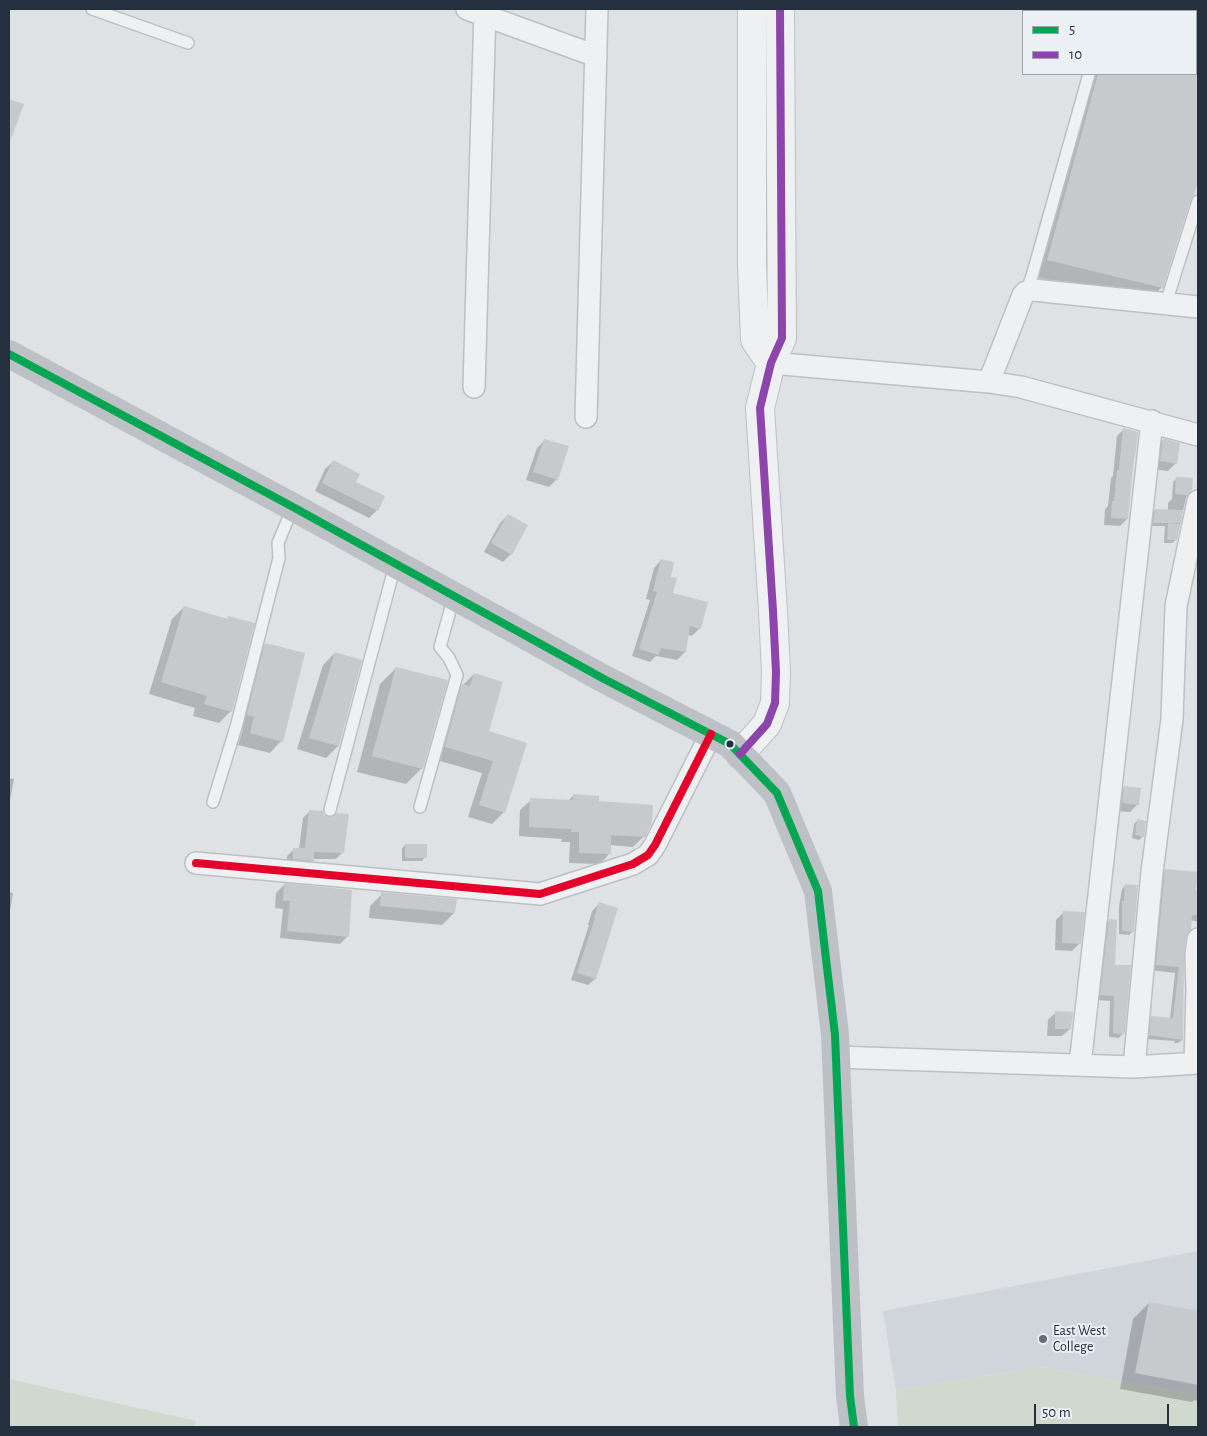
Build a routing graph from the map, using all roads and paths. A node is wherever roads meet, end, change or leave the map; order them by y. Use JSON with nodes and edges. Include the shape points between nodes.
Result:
{"nodes":[{"id":1,"x":92,"y":9,"type":"edge"},
{"id":2,"x":597,"y":9,"type":"edge"},
{"id":3,"x":752,"y":9,"type":"edge"},
{"id":4,"x":780,"y":9,"type":"edge"},
{"id":5,"x":479,"y":11,"type":"edge"},
{"id":6,"x":188,"y":43,"type":"dead end"},
{"id":7,"x":596,"y":56,"type":"junction"},
{"id":8,"x":1089,"y":75,"type":"edge"},
{"id":9,"x":1198,"y":201,"type":"edge"},
{"id":10,"x":1026,"y":292,"type":"junction"},
{"id":11,"x":1166,"y":303,"type":"junction"},
{"id":12,"x":1198,"y":307,"type":"edge"},
{"id":13,"x":9,"y":354,"type":"edge"},
{"id":14,"x":770,"y":363,"type":"junction"},
{"id":15,"x":989,"y":382,"type":"junction"},
{"id":16,"x":474,"y":387,"type":"dead end"},
{"id":17,"x":586,"y":417,"type":"dead end"},
{"id":18,"x":1152,"y":421,"type":"junction"},
{"id":19,"x":1198,"y":435,"type":"edge"},
{"id":20,"x":1198,"y":501,"type":"edge"},
{"id":21,"x":292,"y":507,"type":"junction"},
{"id":22,"x":395,"y":565,"type":"junction"},
{"id":23,"x":454,"y":596,"type":"junction"},
{"id":24,"x":711,"y":734,"type":"junction"},
{"id":25,"x":740,"y":754,"type":"junction"},
{"id":26,"x":213,"y":802,"type":"dead end"},
{"id":27,"x":420,"y":807,"type":"dead end"},
{"id":28,"x":330,"y":810,"type":"dead end"},
{"id":29,"x":196,"y":863,"type":"dead end"},
{"id":30,"x":1198,"y":939,"type":"edge"},
{"id":31,"x":836,"y":1057,"type":"junction"},
{"id":32,"x":1197,"y":1063,"type":"edge"},
{"id":33,"x":1080,"y":1065,"type":"junction"},
{"id":34,"x":1134,"y":1067,"type":"junction"},
{"id":35,"x":854,"y":1427,"type":"edge"}],
"edges":[{"from":1,"to":6,"type":"lane"},
{"from":2,"to":7,"type":"street"},
{"from":3,"to":14,"type":"street","via":[[754,322],[755,340]]},
{"from":4,"to":14,"type":"street","via":[[782,338]]},
{"from":5,"to":7,"type":"street"},
{"from":5,"to":16,"type":"street"},
{"from":7,"to":17,"type":"street"},
{"from":8,"to":10,"type":"lane"},
{"from":9,"to":11,"type":"lane"},
{"from":10,"to":11,"type":"street"},
{"from":10,"to":15,"type":"street"},
{"from":11,"to":12,"type":"street"},
{"from":13,"to":21,"type":"main road"},
{"from":14,"to":15,"type":"street"},
{"from":14,"to":25,"type":"street","via":[[760,408],[773,611],[775,703],[767,724]]},
{"from":15,"to":18,"type":"street","via":[[1021,387]]},
{"from":18,"to":19,"type":"street"},
{"from":18,"to":33,"type":"street"},
{"from":20,"to":34,"type":"street","via":[[1176,606],[1172,719],[1152,872]]},
{"from":21,"to":22,"type":"main road"},
{"from":21,"to":26,"type":"lane","via":[[278,543],[279,558]]},
{"from":22,"to":23,"type":"main road"},
{"from":22,"to":28,"type":"lane"},
{"from":23,"to":24,"type":"main road"},
{"from":23,"to":27,"type":"lane","via":[[440,647],[457,675]]},
{"from":24,"to":25,"type":"main road","via":[[730,744]]},
{"from":24,"to":29,"type":"street","via":[[648,855],[633,864],[540,894]]},
{"from":25,"to":31,"type":"main road","via":[[777,793],[818,890]]},
{"from":30,"to":32,"type":"street"},
{"from":31,"to":33,"type":"street"},
{"from":31,"to":35,"type":"main road"},
{"from":32,"to":34,"type":"street"},
{"from":33,"to":34,"type":"street"}]}
